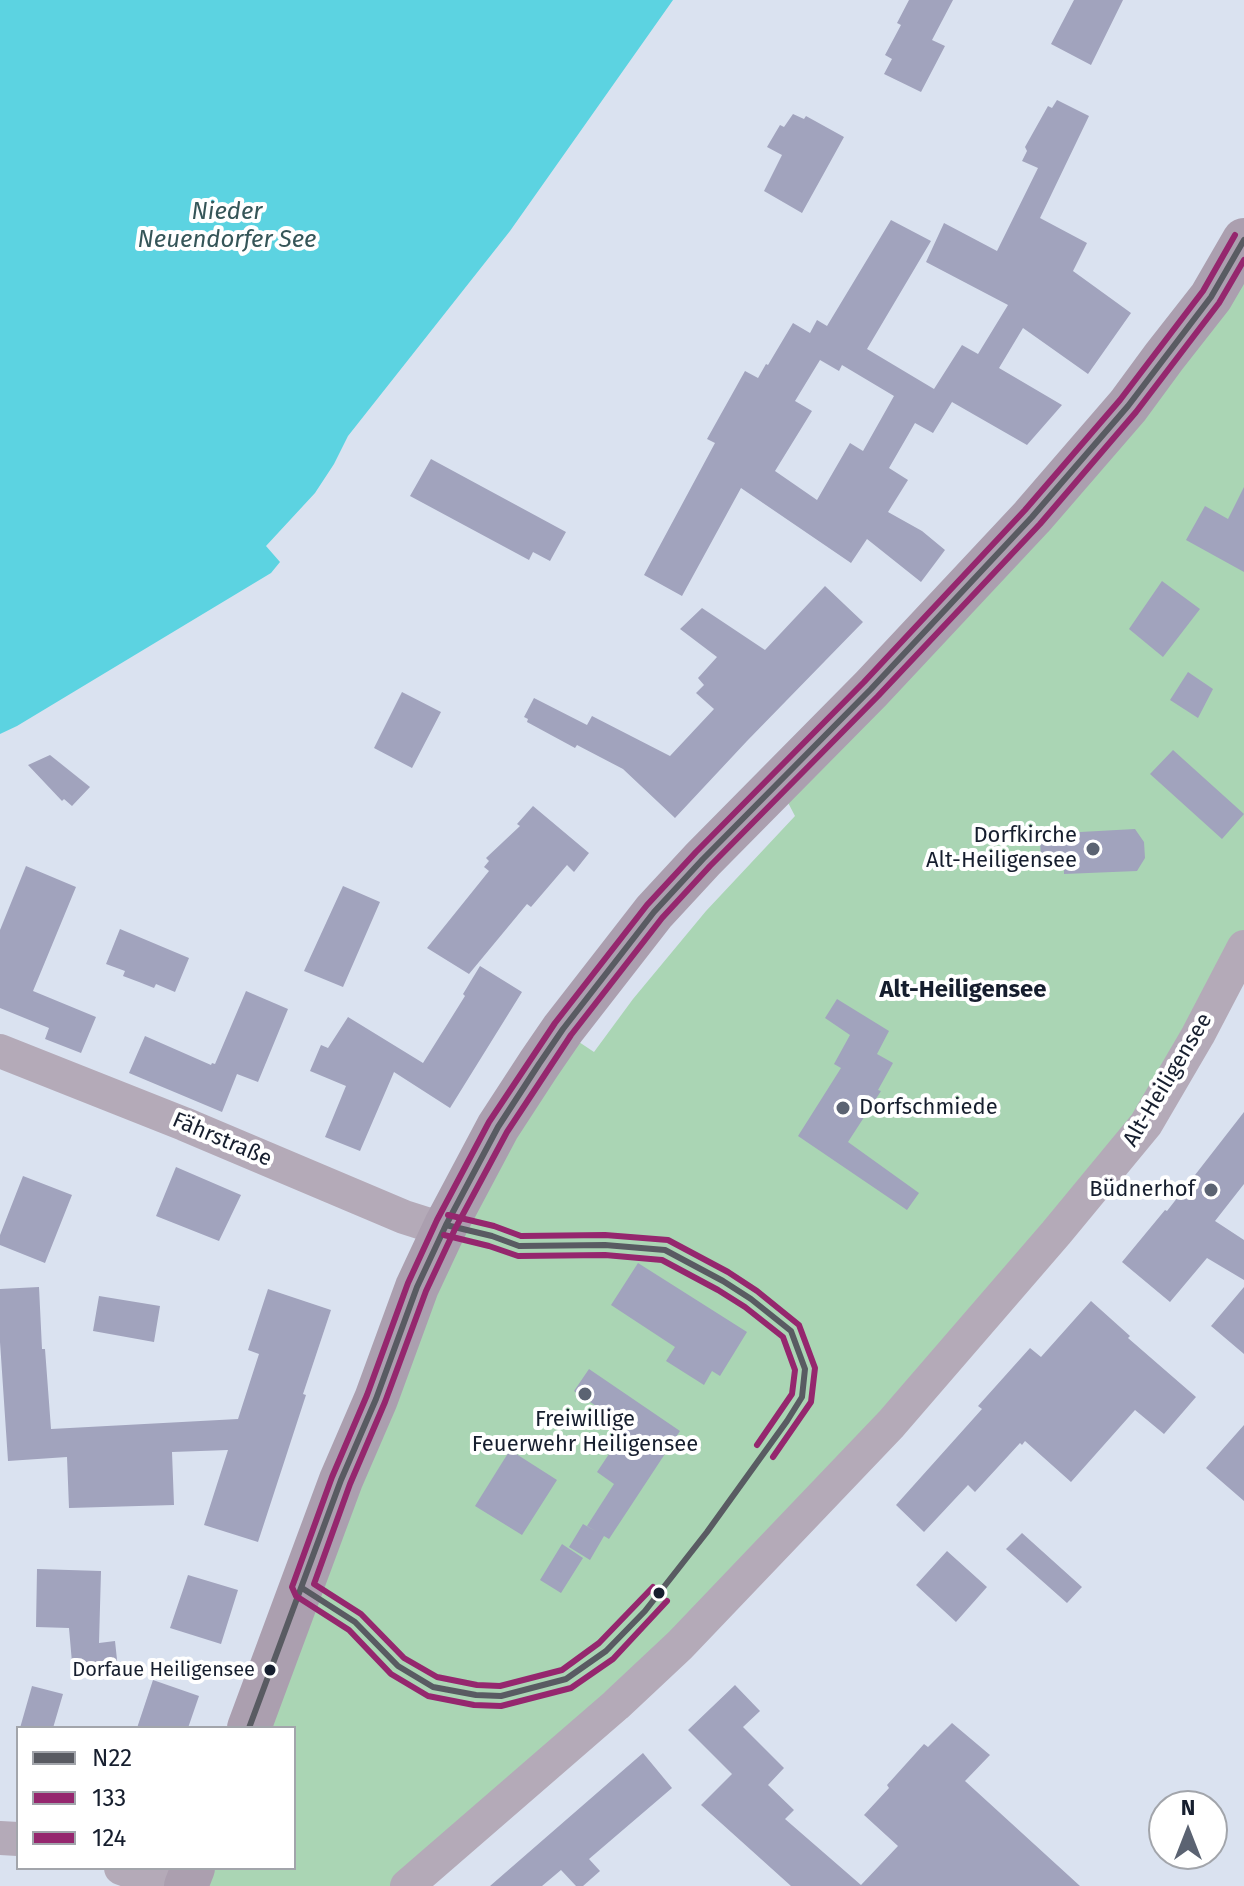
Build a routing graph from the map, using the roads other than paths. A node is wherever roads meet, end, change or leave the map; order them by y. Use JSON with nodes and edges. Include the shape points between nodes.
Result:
{"nodes":[{"id":1,"x":1244,"y":240,"type":"edge"},
{"id":2,"x":1244,"y":947,"type":"edge"},
{"id":3,"x":0,"y":1051,"type":"edge"},
{"id":4,"x":446,"y":1225,"type":"junction"},
{"id":5,"x":250,"y":1726,"type":"edge"},
{"id":6,"x":126,"y":1870,"type":"edge"},
{"id":7,"x":170,"y":1886,"type":"edge"},
{"id":8,"x":407,"y":1886,"type":"edge"}],
"edges":[{"from":1,"to":4,"type":"main road","via":[[1211,297],[1128,406],[1032,517],[654,912],[539,1064]]},
{"from":2,"to":8,"type":"street","name":"Alt-Heiligensee","via":[[1146,1124],[891,1424],[680,1645]]},
{"from":3,"to":4,"type":"street","name":"Fährstraße","via":[[404,1217]]},
{"from":4,"to":5,"type":"main road","via":[[341,1480]]},
{"from":6,"to":7,"type":"street"}]}
